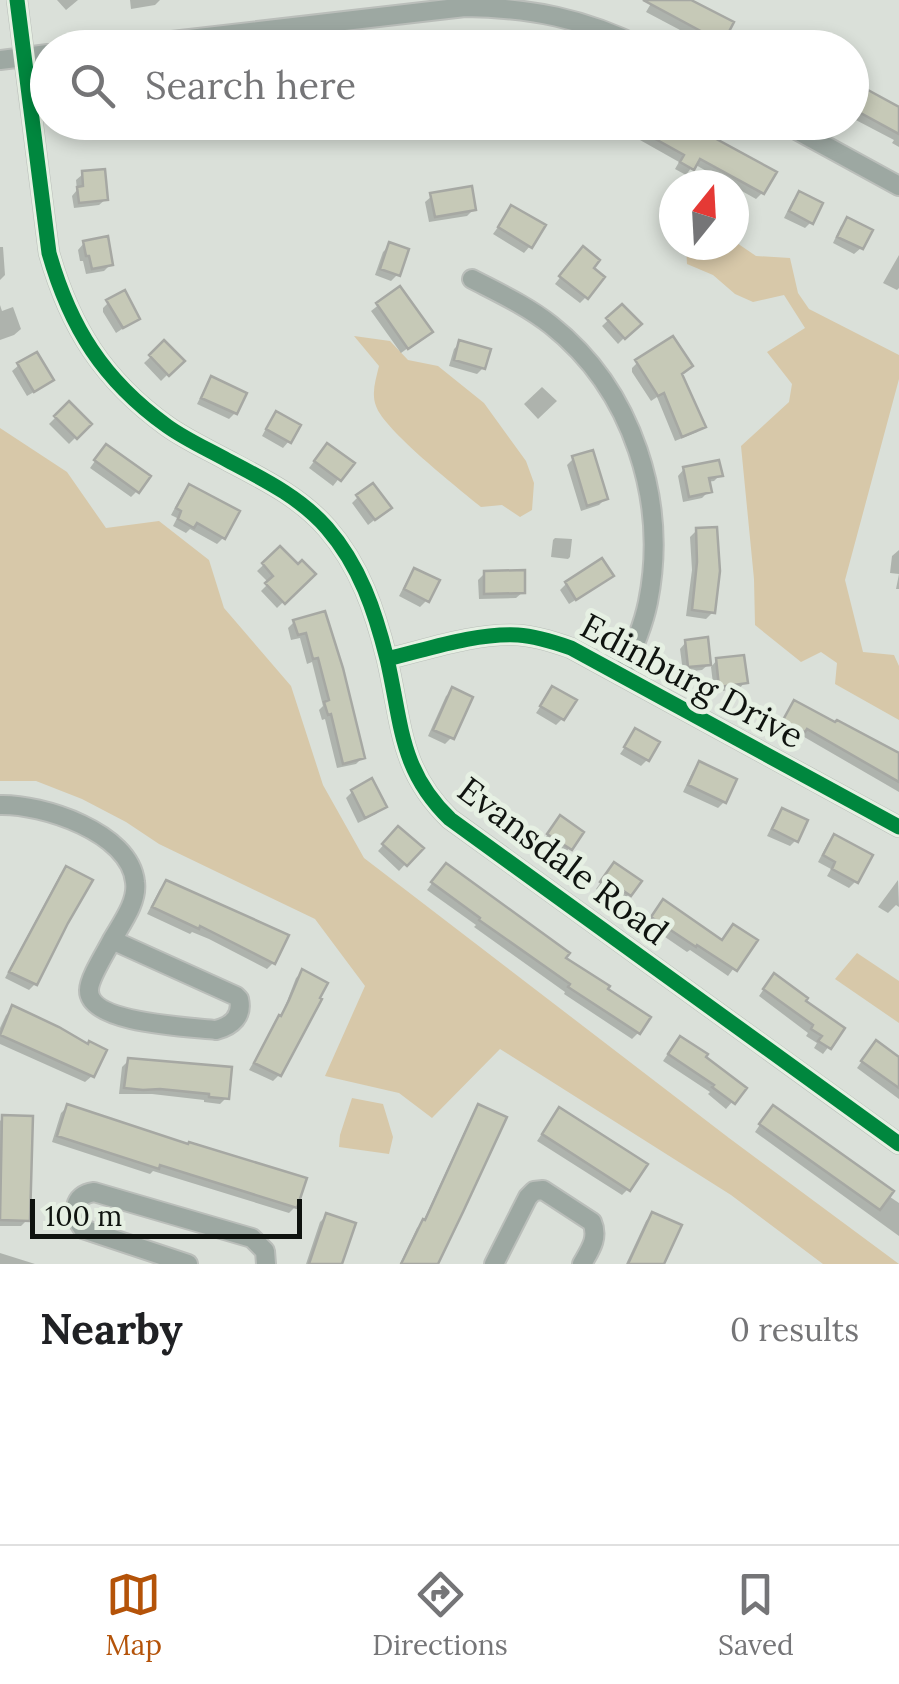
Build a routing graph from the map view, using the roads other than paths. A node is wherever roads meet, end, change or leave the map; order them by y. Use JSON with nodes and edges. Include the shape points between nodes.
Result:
{"nodes":[{"id":1,"x":17,"y":0,"type":"edge"},
{"id":2,"x":266,"y":30,"type":"edge"},
{"id":3,"x":604,"y":30,"type":"edge"},
{"id":4,"x":30,"y":56,"type":"edge"},
{"id":5,"x":24,"y":57,"type":"junction"},
{"id":6,"x":0,"y":60,"type":"edge"},
{"id":7,"x":30,"y":104,"type":"edge"},
{"id":8,"x":35,"y":140,"type":"edge"},
{"id":9,"x":815,"y":140,"type":"edge"},
{"id":10,"x":899,"y":186,"type":"edge"},
{"id":11,"x":472,"y":278,"type":"dead end"},
{"id":12,"x":386,"y":659,"type":"junction"},
{"id":13,"x":622,"y":674,"type":"junction"},
{"id":14,"x":0,"y":804,"type":"edge"},
{"id":15,"x":899,"y":826,"type":"edge"},
{"id":16,"x":112,"y":940,"type":"junction"},
{"id":17,"x":899,"y":1144,"type":"edge"},
{"id":18,"x":188,"y":1264,"type":"edge"},
{"id":19,"x":266,"y":1264,"type":"edge"},
{"id":20,"x":494,"y":1264,"type":"edge"},
{"id":21,"x":582,"y":1264,"type":"edge"}],
"edges":[{"from":1,"to":5,"type":"street","name":"Evansdale Road"},
{"from":2,"to":3,"type":"street","via":[[465,7],[556,15]]},
{"from":4,"to":5,"type":"street"},
{"from":5,"to":6,"type":"street"},
{"from":5,"to":7,"type":"street","name":"Evansdale Road"},
{"from":8,"to":12,"type":"street","name":"Evansdale Road","via":[[49,253],[59,290],[90,348],[134,401],[179,434],[283,490],[326,526],[358,572]]},
{"from":9,"to":10,"type":"street"},
{"from":11,"to":13,"type":"street","via":[[525,307],[577,349],[630,426],[649,492],[653,556],[648,604]]},
{"from":12,"to":13,"type":"street","name":"Edinburg Drive","via":[[520,635],[572,648]]},
{"from":12,"to":17,"type":"street","name":"Evansdale Road","via":[[409,761],[432,802]]},
{"from":13,"to":15,"type":"street","name":"Edinburg Drive"},
{"from":14,"to":16,"type":"street","via":[[64,818],[124,855],[135,891]]},
{"from":16,"to":16,"type":"street","via":[[236,996],[236,1018],[216,1030],[127,1019],[96,1004],[90,985]]},
{"from":18,"to":19,"type":"street","via":[[83,1229],[77,1200],[94,1192],[252,1238],[265,1250]]},
{"from":20,"to":21,"type":"street","via":[[528,1197],[543,1190],[592,1222],[595,1239]]}]}
